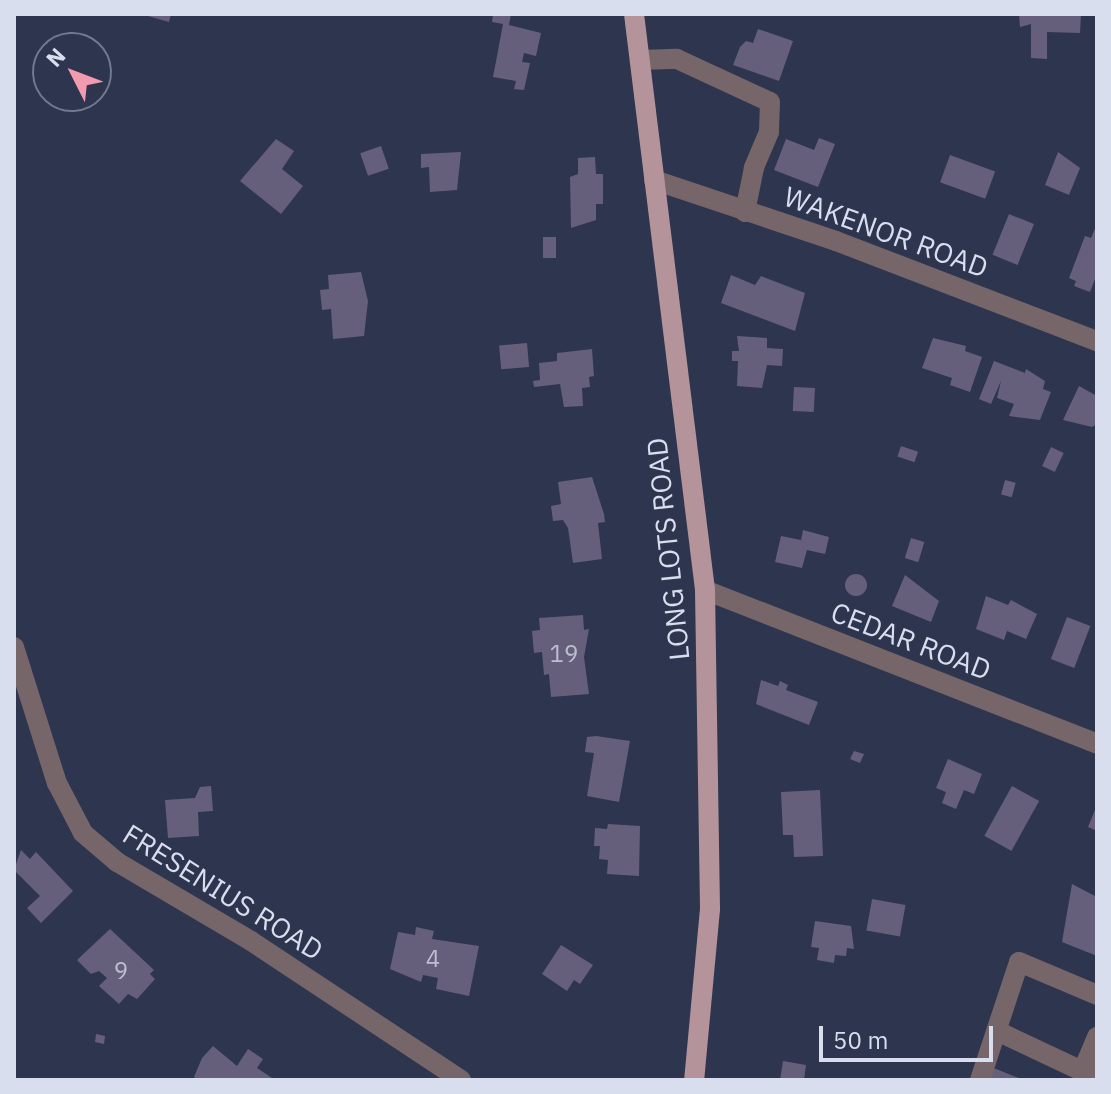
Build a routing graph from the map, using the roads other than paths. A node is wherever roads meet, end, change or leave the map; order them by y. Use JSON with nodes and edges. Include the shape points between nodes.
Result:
{"nodes":[{"id":1,"x":634,"y":14,"type":"edge"},
{"id":2,"x":640,"y":60,"type":"junction"},
{"id":3,"x":654,"y":180,"type":"junction"},
{"id":4,"x":745,"y":212,"type":"junction"},
{"id":5,"x":1097,"y":341,"type":"edge"},
{"id":6,"x":705,"y":590,"type":"junction"},
{"id":7,"x":14,"y":647,"type":"edge"},
{"id":8,"x":1097,"y":744,"type":"edge"},
{"id":9,"x":1097,"y":995,"type":"edge"},
{"id":10,"x":997,"y":1031,"type":"junction"},
{"id":11,"x":1097,"y":1037,"type":"edge"},
{"id":12,"x":1090,"y":1074,"type":"edge"},
{"id":13,"x":461,"y":1080,"type":"edge"},
{"id":14,"x":694,"y":1080,"type":"edge"},
{"id":15,"x":980,"y":1080,"type":"edge"}],
"edges":[{"from":1,"to":2,"type":"main road","name":"LONG LOTS ROAD"},
{"from":2,"to":3,"type":"main road","name":"LONG LOTS ROAD"},
{"from":2,"to":4,"type":"street","via":[[677,59],[770,102],[769,132],[754,168]]},
{"from":3,"to":4,"type":"street","name":"WAKENOR ROAD"},
{"from":3,"to":6,"type":"main road","name":"LONG LOTS ROAD"},
{"from":4,"to":5,"type":"street","name":"WAKENOR ROAD","via":[[836,241]]},
{"from":6,"to":8,"type":"street","name":"CEDAR ROAD"},
{"from":6,"to":14,"type":"main road","name":"LONG LOTS ROAD","via":[[710,909]]},
{"from":7,"to":13,"type":"street","name":"FRESENIUS ROAD","via":[[57,783],[83,833],[117,862],[251,941]]},
{"from":9,"to":10,"type":"street","via":[[1019,962]]},
{"from":10,"to":12,"type":"street"},
{"from":10,"to":15,"type":"street"},
{"from":11,"to":12,"type":"street"}]}
